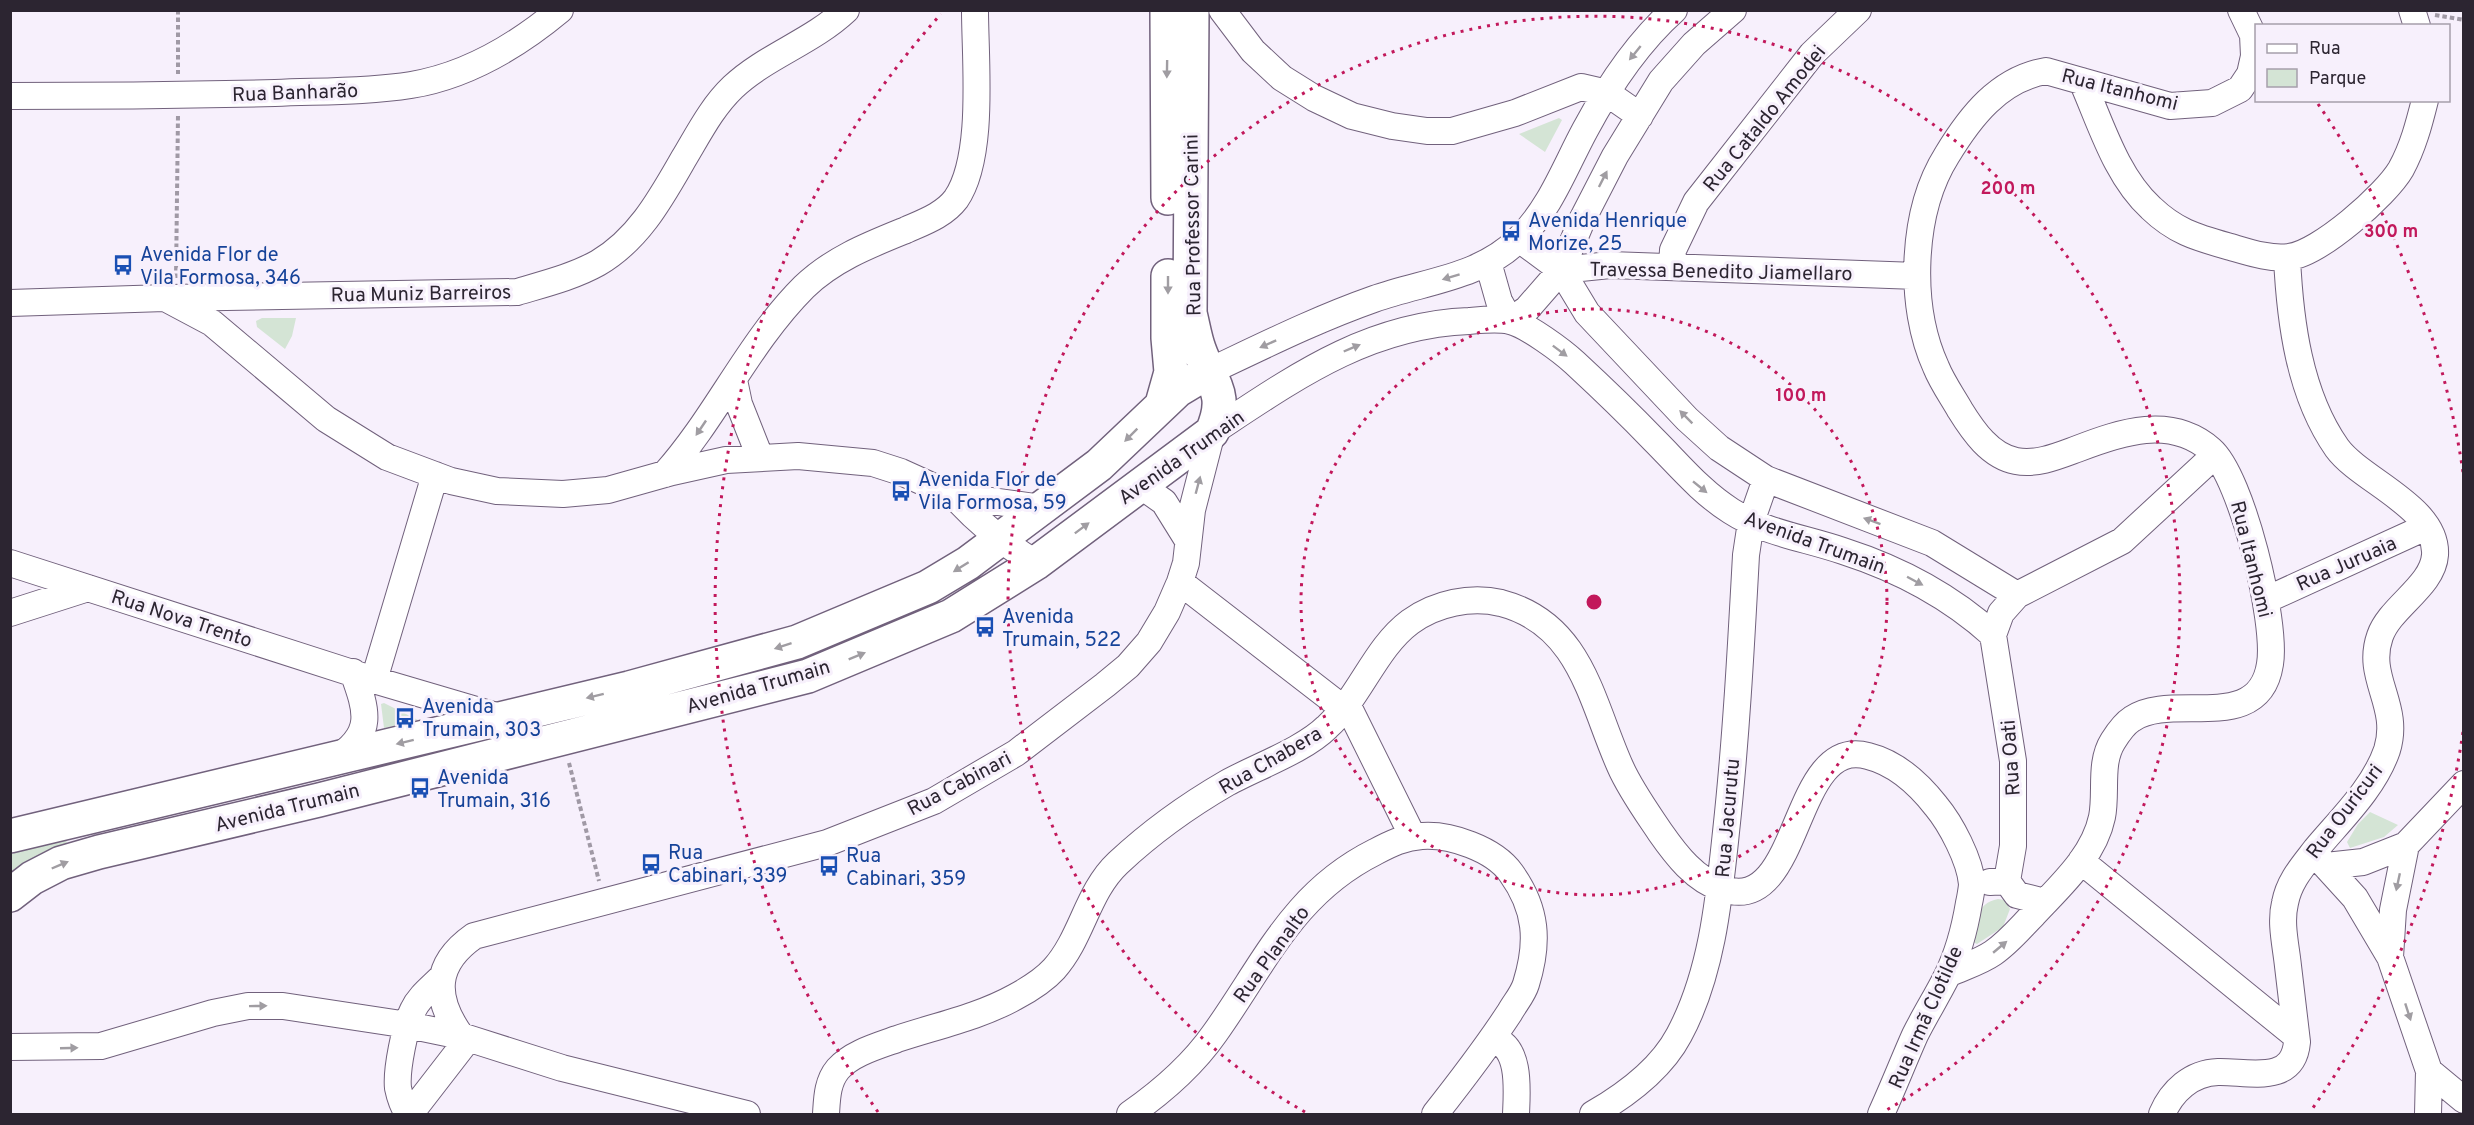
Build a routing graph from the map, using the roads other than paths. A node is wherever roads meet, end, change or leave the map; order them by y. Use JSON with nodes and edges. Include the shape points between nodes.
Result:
{"nodes":[{"id":1,"x":560,"y":10,"type":"edge"},
{"id":2,"x":846,"y":10,"type":"edge"},
{"id":3,"x":975,"y":10,"type":"edge"},
{"id":4,"x":1167,"y":10,"type":"edge"},
{"id":5,"x":1192,"y":10,"type":"edge"},
{"id":6,"x":1222,"y":10,"type":"edge"},
{"id":7,"x":1674,"y":10,"type":"edge"},
{"id":8,"x":1733,"y":10,"type":"edge"},
{"id":9,"x":1858,"y":10,"type":"edge"},
{"id":10,"x":2241,"y":10,"type":"edge"},
{"id":11,"x":2082,"y":81,"type":"junction"},
{"id":12,"x":1607,"y":93,"type":"junction"},
{"id":13,"x":10,"y":96,"type":"edge"},
{"id":14,"x":2424,"y":102,"type":"edge"},
{"id":15,"x":1640,"y":116,"type":"junction"},
{"id":16,"x":1519,"y":239,"type":"junction"},
{"id":17,"x":2287,"y":258,"type":"junction"},
{"id":18,"x":1488,"y":262,"type":"junction"},
{"id":19,"x":1672,"y":267,"type":"junction"},
{"id":20,"x":1561,"y":270,"type":"junction"},
{"id":21,"x":1917,"y":276,"type":"junction"},
{"id":22,"x":170,"y":297,"type":"junction"},
{"id":23,"x":16,"y":310,"type":"edge"},
{"id":24,"x":1510,"y":321,"type":"junction"},
{"id":25,"x":1208,"y":372,"type":"junction"},
{"id":26,"x":734,"y":380,"type":"junction"},
{"id":27,"x":1162,"y":404,"type":"junction"},
{"id":28,"x":1212,"y":432,"type":"junction"},
{"id":29,"x":2216,"y":455,"type":"junction"},
{"id":30,"x":760,"y":457,"type":"junction"},
{"id":31,"x":665,"y":474,"type":"junction"},
{"id":32,"x":435,"y":475,"type":"junction"},
{"id":33,"x":1766,"y":479,"type":"junction"},
{"id":34,"x":1140,"y":485,"type":"junction"},
{"id":35,"x":954,"y":496,"type":"junction"},
{"id":36,"x":1042,"y":508,"type":"junction"},
{"id":37,"x":1751,"y":522,"type":"junction"},
{"id":38,"x":2426,"y":527,"type":"junction"},
{"id":39,"x":1187,"y":539,"type":"junction"},
{"id":40,"x":1000,"y":540,"type":"junction"},
{"id":41,"x":10,"y":563,"type":"edge"},
{"id":42,"x":1036,"y":563,"type":"junction"},
{"id":43,"x":1180,"y":582,"type":"junction"},
{"id":44,"x":88,"y":588,"type":"junction"},
{"id":45,"x":2017,"y":596,"type":"junction"},
{"id":46,"x":2266,"y":600,"type":"junction"},
{"id":47,"x":10,"y":613,"type":"edge"},
{"id":48,"x":1993,"y":636,"type":"junction"},
{"id":49,"x":363,"y":676,"type":"junction"},
{"id":50,"x":1345,"y":706,"type":"junction"},
{"id":51,"x":503,"y":718,"type":"junction"},
{"id":52,"x":512,"y":749,"type":"junction"},
{"id":53,"x":333,"y":760,"type":"junction"},
{"id":54,"x":2463,"y":784,"type":"edge"},
{"id":55,"x":10,"y":836,"type":"edge"},
{"id":56,"x":1413,"y":837,"type":"junction"},
{"id":57,"x":2406,"y":845,"type":"junction"},
{"id":58,"x":2320,"y":859,"type":"junction"},
{"id":59,"x":2081,"y":861,"type":"junction"},
{"id":60,"x":2007,"y":881,"type":"junction"},
{"id":61,"x":1972,"y":885,"type":"junction"},
{"id":62,"x":1720,"y":888,"type":"junction"},
{"id":63,"x":10,"y":895,"type":"edge"},
{"id":64,"x":2045,"y":902,"type":"junction"},
{"id":65,"x":2390,"y":957,"type":"junction"},
{"id":66,"x":1948,"y":974,"type":"junction"},
{"id":67,"x":441,"y":978,"type":"junction"},
{"id":68,"x":408,"y":1025,"type":"junction"},
{"id":69,"x":2296,"y":1036,"type":"junction"},
{"id":70,"x":464,"y":1038,"type":"junction"},
{"id":71,"x":1492,"y":1039,"type":"junction"},
{"id":72,"x":10,"y":1047,"type":"edge"},
{"id":73,"x":2429,"y":1071,"type":"junction"},
{"id":74,"x":2463,"y":1100,"type":"edge"},
{"id":75,"x":409,"y":1114,"type":"edge"},
{"id":76,"x":747,"y":1114,"type":"edge"},
{"id":77,"x":826,"y":1114,"type":"edge"},
{"id":78,"x":1130,"y":1114,"type":"edge"},
{"id":79,"x":1435,"y":1114,"type":"edge"},
{"id":80,"x":1516,"y":1114,"type":"edge"},
{"id":81,"x":1593,"y":1114,"type":"edge"},
{"id":82,"x":1881,"y":1114,"type":"edge"},
{"id":83,"x":2162,"y":1114,"type":"edge"},
{"id":84,"x":2428,"y":1114,"type":"edge"}],
"edges":[{"from":1,"to":13,"type":"street","name":"Rua Banharão","via":[[533,33],[490,57],[412,85],[178,96]]},
{"from":2,"to":22,"type":"street","name":"Rua Muniz Barreiros","via":[[808,40],[752,71],[732,88],[712,111],[638,230],[598,263],[563,279],[517,292]]},
{"from":3,"to":26,"type":"street","via":[[971,161],[955,201],[939,215],[828,266],[771,323]]},
{"from":4,"to":27,"type":"main road","name":"Rua Professor Carini","one_way":true,"via":[[1171,372]]},
{"from":5,"to":25,"type":"main road","name":"Rua Professor Carini","via":[[1190,313]]},
{"from":6,"to":12,"type":"street","via":[[1253,51],[1282,78],[1352,116],[1392,126],[1452,131],[1515,113],[1581,87]]},
{"from":7,"to":12,"type":"street","one_way":true,"via":[[1650,34]]},
{"from":8,"to":15,"type":"street","via":[[1674,65]]},
{"from":9,"to":19,"type":"street","name":"Rua Cataldo Amodei","via":[[1812,54],[1696,202],[1673,250]]},
{"from":10,"to":11,"type":"street","name":"Rua Itanhomi","via":[[2253,35],[2254,56],[2250,74],[2240,89],[2225,98],[2212,103],[2170,106]]},
{"from":11,"to":17,"type":"street","via":[[2121,168],[2156,213],[2198,239]]},
{"from":11,"to":21,"type":"street","name":"Rua Itanhomi","via":[[2046,71],[2029,74],[2003,88],[1966,125],[1944,160],[1930,194]]},
{"from":12,"to":15,"type":"street"},
{"from":12,"to":16,"type":"street","via":[[1536,220]]},
{"from":14,"to":17,"type":"street","via":[[2410,151],[2399,172],[2351,221],[2308,253]]},
{"from":20,"to":15,"type":"street","one_way":true,"via":[[1610,165]]},
{"from":16,"to":18,"type":"street","name":"Avenida Trumain"},
{"from":16,"to":20,"type":"street","name":"Avenida Trumain"},
{"from":17,"to":38,"type":"street","name":"Rua Ouricuri","via":[[2296,351],[2326,429],[2354,465],[2413,511]]},
{"from":18,"to":24,"type":"street","via":[[1499,301]]},
{"from":18,"to":25,"type":"street","name":"Avenida Trumain","one_way":true,"via":[[1466,273],[1376,298]]},
{"from":19,"to":20,"type":"street","name":"Travessa Benedito Jiamellaro","via":[[1610,265]]},
{"from":19,"to":21,"type":"street","name":"Travessa Benedito Jiamellaro"},
{"from":20,"to":24,"type":"street","via":[[1527,309]]},
{"from":33,"to":20,"type":"street","name":"Avenida Trumain","one_way":true,"via":[[1719,448],[1687,418],[1587,313]]},
{"from":21,"to":29,"type":"street","name":"Rua Itanhomi","via":[[1919,308],[1936,367],[1967,422],[1997,454],[2031,462],[2133,430],[2164,429],[2190,436]]},
{"from":22,"to":23,"type":"street","name":"Rua Muniz Barreiros"},
{"from":22,"to":32,"type":"street","via":[[212,323],[326,419],[387,457]]},
{"from":28,"to":24,"type":"street","name":"Avenida Trumain","one_way":true,"via":[[1290,381],[1397,331],[1446,322]]},
{"from":24,"to":37,"type":"street","name":"Avenida Trumain","one_way":true,"via":[[1574,362],[1694,483]]},
{"from":25,"to":27,"type":"main road","name":"Avenida Trumain"},
{"from":25,"to":28,"type":"main road","name":"Rua Professor Carini","via":[[1220,398],[1220,413]]},
{"from":26,"to":30,"type":"street"},
{"from":26,"to":31,"type":"street","one_way":true},
{"from":27,"to":36,"type":"main road","name":"Avenida Trumain","one_way":true,"via":[[1099,465]]},
{"from":28,"to":34,"type":"main road","name":"Avenida Trumain"},
{"from":39,"to":28,"type":"street","name":"Rua Cabinari","one_way":true},
{"from":29,"to":45,"type":"street","via":[[2121,541]]},
{"from":29,"to":46,"type":"street","name":"Rua Itanhomi","via":[[2243,508]]},
{"from":30,"to":31,"type":"street","via":[[726,460]]},
{"from":30,"to":35,"type":"street","via":[[832,458],[873,464]]},
{"from":31,"to":32,"type":"street","via":[[608,490],[563,494],[497,491]]},
{"from":32,"to":49,"type":"street"},
{"from":33,"to":37,"type":"street","name":"Rua Jacurutu"},
{"from":45,"to":33,"type":"street","name":"Avenida Trumain","one_way":true,"via":[[1932,543]]},
{"from":34,"to":39,"type":"street","via":[[1164,502]]},
{"from":42,"to":34,"type":"main road","name":"Avenida Trumain","one_way":true},
{"from":35,"to":36,"type":"street"},
{"from":35,"to":40,"type":"street"},
{"from":36,"to":40,"type":"main road","name":"Avenida Trumain"},
{"from":37,"to":48,"type":"street","name":"Avenida Trumain","one_way":true,"via":[[1895,570],[1968,612]]},
{"from":37,"to":62,"type":"street","name":"Rua Jacurutu"},
{"from":38,"to":46,"type":"street","name":"Rua Juruaia"},
{"from":38,"to":58,"type":"street","name":"Rua Ouricuri","via":[[2435,556],[2415,591],[2390,616],[2375,655],[2391,720],[2387,749],[2378,772]]},
{"from":39,"to":43,"type":"street","name":"Rua Cabinari"},
{"from":40,"to":42,"type":"street"},
{"from":40,"to":51,"type":"main road","name":"Avenida Trumain","one_way":true,"via":[[928,587],[797,642]]},
{"from":41,"to":44,"type":"street","name":"Rua Nova Trento"},
{"from":52,"to":42,"type":"main road","name":"Avenida Trumain","one_way":true,"via":[[808,676],[951,616]]},
{"from":43,"to":50,"type":"street"},
{"from":43,"to":67,"type":"street","name":"Rua Cabinari","via":[[1149,642],[1128,666],[1016,753],[934,801],[827,843],[474,936],[447,962]]},
{"from":44,"to":47,"type":"street"},
{"from":44,"to":49,"type":"street","name":"Rua Nova Trento"},
{"from":45,"to":48,"type":"street","via":[[2001,613]]},
{"from":46,"to":59,"type":"street","name":"Rua Itanhomi","via":[[2270,664],[2257,693],[2228,708],[2147,712],[2131,720],[2108,749],[2102,816],[2094,841]]},
{"from":48,"to":60,"type":"street","name":"Rua Oati","via":[[2013,761],[2013,846]]},
{"from":49,"to":51,"type":"street","name":"Rua Nova Trento"},
{"from":49,"to":53,"type":"street","via":[[365,724],[357,741]]},
{"from":50,"to":56,"type":"street"},
{"from":50,"to":62,"type":"street","name":"Rua Chabera","via":[[1387,646],[1408,623],[1431,609],[1478,599],[1527,613],[1551,628],[1568,646],[1622,772],[1677,856],[1696,874]]},
{"from":50,"to":77,"type":"street","name":"Rua Chabera","via":[[1325,730],[1223,785],[1116,865],[1101,883],[1055,968],[1038,982],[996,1006],[874,1047],[840,1066],[833,1074]]},
{"from":51,"to":52,"type":"street"},
{"from":51,"to":53,"type":"main road","name":"Avenida Trumain","one_way":true},
{"from":63,"to":52,"type":"main road","name":"Avenida Trumain","one_way":true,"via":[[32,878],[89,854]]},
{"from":53,"to":55,"type":"main road","name":"Avenida Trumain"},
{"from":54,"to":57,"type":"street"},
{"from":56,"to":71,"type":"street","name":"Rua Planalto","via":[[1468,844],[1492,855],[1506,865],[1523,889],[1536,939],[1526,987]]},
{"from":56,"to":78,"type":"street","name":"Rua Planalto","via":[[1368,855],[1308,901],[1269,949],[1215,1034],[1189,1066],[1157,1096]]},
{"from":57,"to":58,"type":"street","via":[[2363,862]]},
{"from":57,"to":65,"type":"street","one_way":true,"via":[[2392,910]]},
{"from":58,"to":65,"type":"street","via":[[2355,898]]},
{"from":58,"to":69,"type":"street","name":"Rua Ouricuri","via":[[2295,874],[2285,903],[2283,923]]},
{"from":59,"to":64,"type":"street","name":"Rua Itanhomi"},
{"from":59,"to":69,"type":"street"},
{"from":60,"to":61,"type":"street"},
{"from":60,"to":64,"type":"street","via":[[2017,895]]},
{"from":61,"to":62,"type":"street","name":"Rua Irmã Clotilde","via":[[1948,820],[1924,791],[1894,766],[1853,753],[1828,765],[1766,880],[1739,892]]},
{"from":61,"to":66,"type":"street","name":"Rua Irmã Clotilde","via":[[1966,921]]},
{"from":62,"to":81,"type":"street","name":"Rua Jacurutu","via":[[1702,977],[1679,1036],[1647,1075]]},
{"from":66,"to":64,"type":"street","name":"Rua Itanhomi","one_way":true,"via":[[1994,953]]},
{"from":65,"to":73,"type":"street","one_way":true},
{"from":66,"to":82,"type":"street","name":"Rua Irmã Clotilde","via":[[1915,1036]]},
{"from":67,"to":68,"type":"street","name":"Rua Cabinari","via":[[420,998]]},
{"from":67,"to":70,"type":"street","via":[[447,1014]]},
{"from":68,"to":70,"type":"street"},
{"from":72,"to":68,"type":"street","one_way":true,"via":[[101,1046],[248,1006],[283,1006]]},
{"from":68,"to":75,"type":"street","name":"Rua Cabinari","via":[[398,1085],[400,1099]]},
{"from":69,"to":83,"type":"street","name":"Rua Ouricuri","via":[[2296,1054],[2279,1070],[2264,1075],[2216,1072],[2196,1077],[2170,1096]]},
{"from":70,"to":75,"type":"street"},
{"from":70,"to":76,"type":"street","via":[[562,1068]]},
{"from":71,"to":79,"type":"street","name":"Rua Planalto"},
{"from":71,"to":80,"type":"street","via":[[1503,1042],[1510,1051]]},
{"from":73,"to":74,"type":"street"},
{"from":73,"to":84,"type":"street"}]}
